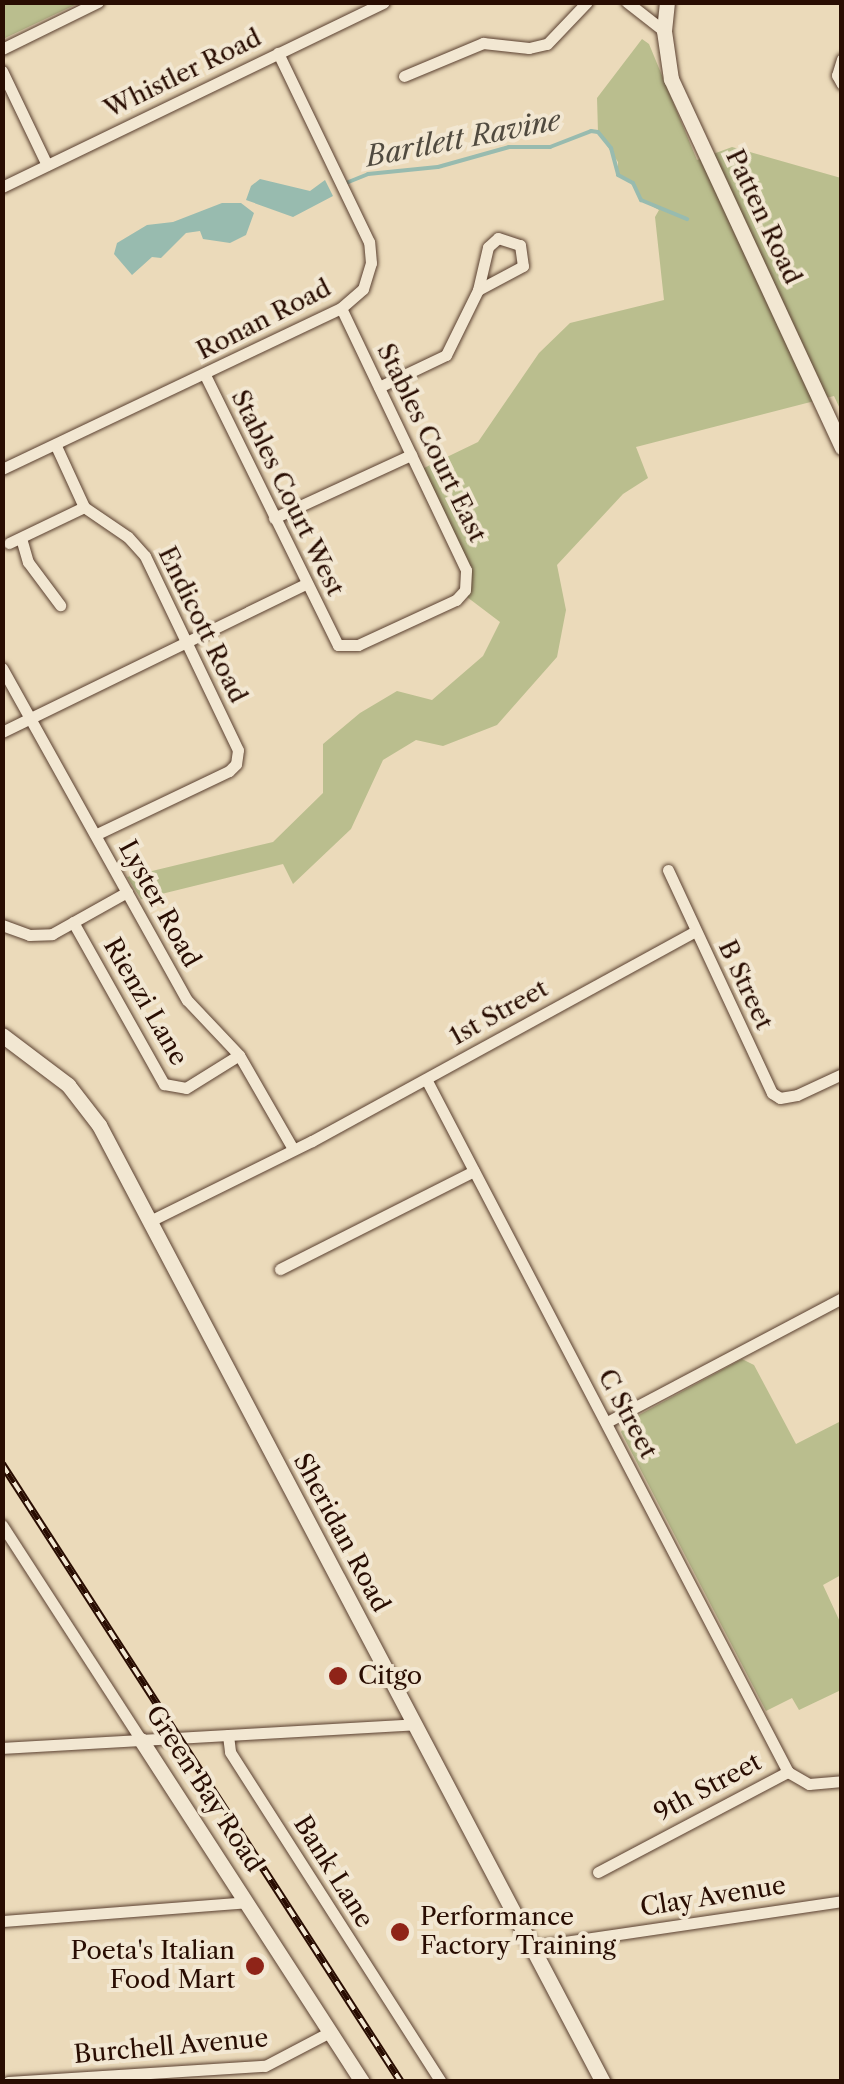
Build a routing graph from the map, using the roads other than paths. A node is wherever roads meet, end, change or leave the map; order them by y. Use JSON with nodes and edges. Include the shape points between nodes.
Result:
{"nodes":[{"id":1,"x":98,"y":2,"type":"edge"},
{"id":2,"x":384,"y":2,"type":"edge"},
{"id":3,"x":587,"y":2,"type":"edge"},
{"id":4,"x":626,"y":2,"type":"edge"},
{"id":5,"x":667,"y":2,"type":"edge"},
{"id":6,"x":664,"y":31,"type":"junction"},
{"id":7,"x":2,"y":48,"type":"edge"},
{"id":8,"x":278,"y":53,"type":"junction"},
{"id":9,"x":842,"y":59,"type":"edge"},
{"id":10,"x":2,"y":70,"type":"edge"},
{"id":11,"x":404,"y":76,"type":"dead end"},
{"id":12,"x":842,"y":84,"type":"edge"},
{"id":13,"x":47,"y":165,"type":"junction"},
{"id":14,"x":2,"y":187,"type":"edge"},
{"id":15,"x":478,"y":290,"type":"junction"},
{"id":16,"x":341,"y":308,"type":"junction"},
{"id":17,"x":205,"y":375,"type":"junction"},
{"id":18,"x":379,"y":387,"type":"junction"},
{"id":19,"x":56,"y":446,"type":"junction"},
{"id":20,"x":842,"y":447,"type":"edge"},
{"id":21,"x":412,"y":455,"type":"junction"},
{"id":22,"x":2,"y":469,"type":"edge"},
{"id":23,"x":84,"y":507,"type":"junction"},
{"id":24,"x":274,"y":518,"type":"junction"},
{"id":25,"x":306,"y":584,"type":"junction"},
{"id":26,"x":60,"y":604,"type":"dead end"},
{"id":27,"x":329,"y":631,"type":"joint"},
{"id":28,"x":186,"y":642,"type":"junction"},
{"id":29,"x":2,"y":668,"type":"edge"},
{"id":30,"x":29,"y":718,"type":"junction"},
{"id":31,"x":2,"y":732,"type":"edge"},
{"id":32,"x":95,"y":835,"type":"junction"},
{"id":33,"x":668,"y":870,"type":"dead end"},
{"id":34,"x":127,"y":892,"type":"junction"},
{"id":35,"x":73,"y":922,"type":"junction"},
{"id":36,"x":2,"y":925,"type":"edge"},
{"id":37,"x":695,"y":931,"type":"junction"},
{"id":38,"x":2,"y":1035,"type":"edge"},
{"id":39,"x":240,"y":1055,"type":"junction"},
{"id":40,"x":842,"y":1074,"type":"edge"},
{"id":41,"x":426,"y":1079,"type":"junction"},
{"id":42,"x":293,"y":1149,"type":"junction"},
{"id":43,"x":474,"y":1171,"type":"junction"},
{"id":44,"x":150,"y":1221,"type":"junction"},
{"id":45,"x":280,"y":1269,"type":"dead end"},
{"id":46,"x":842,"y":1298,"type":"edge"},
{"id":47,"x":607,"y":1422,"type":"junction"},
{"id":48,"x":3,"y":1526,"type":"edge"},
{"id":49,"x":414,"y":1724,"type":"junction"},
{"id":50,"x":228,"y":1735,"type":"junction"},
{"id":51,"x":141,"y":1740,"type":"junction"},
{"id":52,"x":2,"y":1748,"type":"edge"},
{"id":53,"x":788,"y":1772,"type":"junction"},
{"id":54,"x":842,"y":1781,"type":"edge"},
{"id":55,"x":598,"y":1872,"type":"dead end"},
{"id":56,"x":842,"y":1900,"type":"edge"},
{"id":57,"x":248,"y":1902,"type":"junction"},
{"id":58,"x":2,"y":1921,"type":"edge"},
{"id":59,"x":532,"y":1947,"type":"junction"},
{"id":60,"x":330,"y":2032,"type":"junction"},
{"id":61,"x":234,"y":2075,"type":"edge"},
{"id":62,"x":8,"y":2082,"type":"edge"},
{"id":63,"x":362,"y":2082,"type":"edge"},
{"id":64,"x":441,"y":2082,"type":"edge"},
{"id":65,"x":602,"y":2082,"type":"edge"}],
"edges":[{"from":1,"to":7,"type":"street"},
{"from":2,"to":8,"type":"street","name":"Whistler Road"},
{"from":3,"to":11,"type":"street","via":[[547,44],[483,43]]},
{"from":4,"to":6,"type":"street"},
{"from":5,"to":6,"type":"main road","name":"Patten Road"},
{"from":6,"to":20,"type":"main road","name":"Patten Road","via":[[672,79]]},
{"from":8,"to":13,"type":"street","name":"Whistler Road"},
{"from":8,"to":16,"type":"street","name":"Ronan Road","via":[[368,242],[370,272]]},
{"from":9,"to":12,"type":"street"},
{"from":10,"to":13,"type":"street"},
{"from":13,"to":14,"type":"street","name":"Whistler Road"},
{"from":15,"to":15,"type":"street","via":[[523,266],[520,244],[498,238],[488,247]]},
{"from":15,"to":18,"type":"street","via":[[446,355]]},
{"from":16,"to":17,"type":"street","name":"Ronan Road"},
{"from":16,"to":18,"type":"street","name":"Stables Court East"},
{"from":17,"to":19,"type":"street","name":"Ronan Road"},
{"from":17,"to":24,"type":"street","name":"Stables Court West"},
{"from":18,"to":21,"type":"street","name":"Stables Court East"},
{"from":19,"to":22,"type":"street","name":"Ronan Road"},
{"from":19,"to":23,"type":"street","name":"Endicott Road"},
{"from":21,"to":24,"type":"street"},
{"from":21,"to":27,"type":"street","name":"Stables Court East","via":[[468,582],[456,600],[344,648]]},
{"from":23,"to":26,"type":"street","via":[[15,540]]},
{"from":23,"to":28,"type":"street","name":"Endicott Road","via":[[137,546]]},
{"from":24,"to":25,"type":"street","name":"Stables Court West"},
{"from":25,"to":27,"type":"street","name":"Stables Court West"},
{"from":25,"to":28,"type":"street"},
{"from":28,"to":30,"type":"street"},
{"from":28,"to":32,"type":"street","name":"Endicott Road","via":[[239,757],[229,771]]},
{"from":29,"to":30,"type":"street","name":"Lyster Road"},
{"from":30,"to":31,"type":"street"},
{"from":30,"to":32,"type":"street","name":"Lyster Road"},
{"from":32,"to":34,"type":"street","name":"Lyster Road"},
{"from":33,"to":37,"type":"street","name":"B Street"},
{"from":34,"to":35,"type":"street"},
{"from":34,"to":39,"type":"street","name":"Lyster Road","via":[[187,1000]]},
{"from":35,"to":36,"type":"street","via":[[40,936]]},
{"from":35,"to":39,"type":"street","name":"Rienzi Lane","via":[[164,1084],[186,1088]]},
{"from":37,"to":40,"type":"street","name":"B Street","via":[[772,1094],[797,1095]]},
{"from":37,"to":41,"type":"street","name":"1st Street"},
{"from":38,"to":44,"type":"main road","name":"Sheridan Road","via":[[38,1058],[83,1102]]},
{"from":39,"to":42,"type":"street","name":"Lyster Road"},
{"from":41,"to":42,"type":"street","name":"1st Street"},
{"from":41,"to":43,"type":"street","name":"C Street"},
{"from":42,"to":44,"type":"street","name":"1st Street"},
{"from":43,"to":45,"type":"street"},
{"from":43,"to":47,"type":"street","name":"C Street"},
{"from":44,"to":49,"type":"main road","name":"Sheridan Road"},
{"from":46,"to":47,"type":"street"},
{"from":47,"to":53,"type":"street","name":"C Street"},
{"from":48,"to":51,"type":"street","name":"Green Bay Road"},
{"from":49,"to":50,"type":"street"},
{"from":49,"to":59,"type":"main road","name":"Sheridan Road"},
{"from":50,"to":51,"type":"street"},
{"from":50,"to":64,"type":"street","name":"Bank Lane","via":[[229,1751]]},
{"from":51,"to":52,"type":"street"},
{"from":51,"to":57,"type":"main road","name":"Green Bay Road"},
{"from":53,"to":54,"type":"street","name":"9th Street","via":[[809,1784]]},
{"from":53,"to":55,"type":"street","name":"9th Street"},
{"from":56,"to":59,"type":"street","name":"Clay Avenue"},
{"from":57,"to":58,"type":"street"},
{"from":57,"to":60,"type":"main road","name":"Green Bay Road"},
{"from":59,"to":65,"type":"main road","name":"Sheridan Road"},
{"from":60,"to":61,"type":"street","name":"Burchell Avenue","via":[[276,2063]]},
{"from":60,"to":63,"type":"main road","name":"Green Bay Road"},
{"from":61,"to":62,"type":"street","name":"Burchell Avenue"}]}
